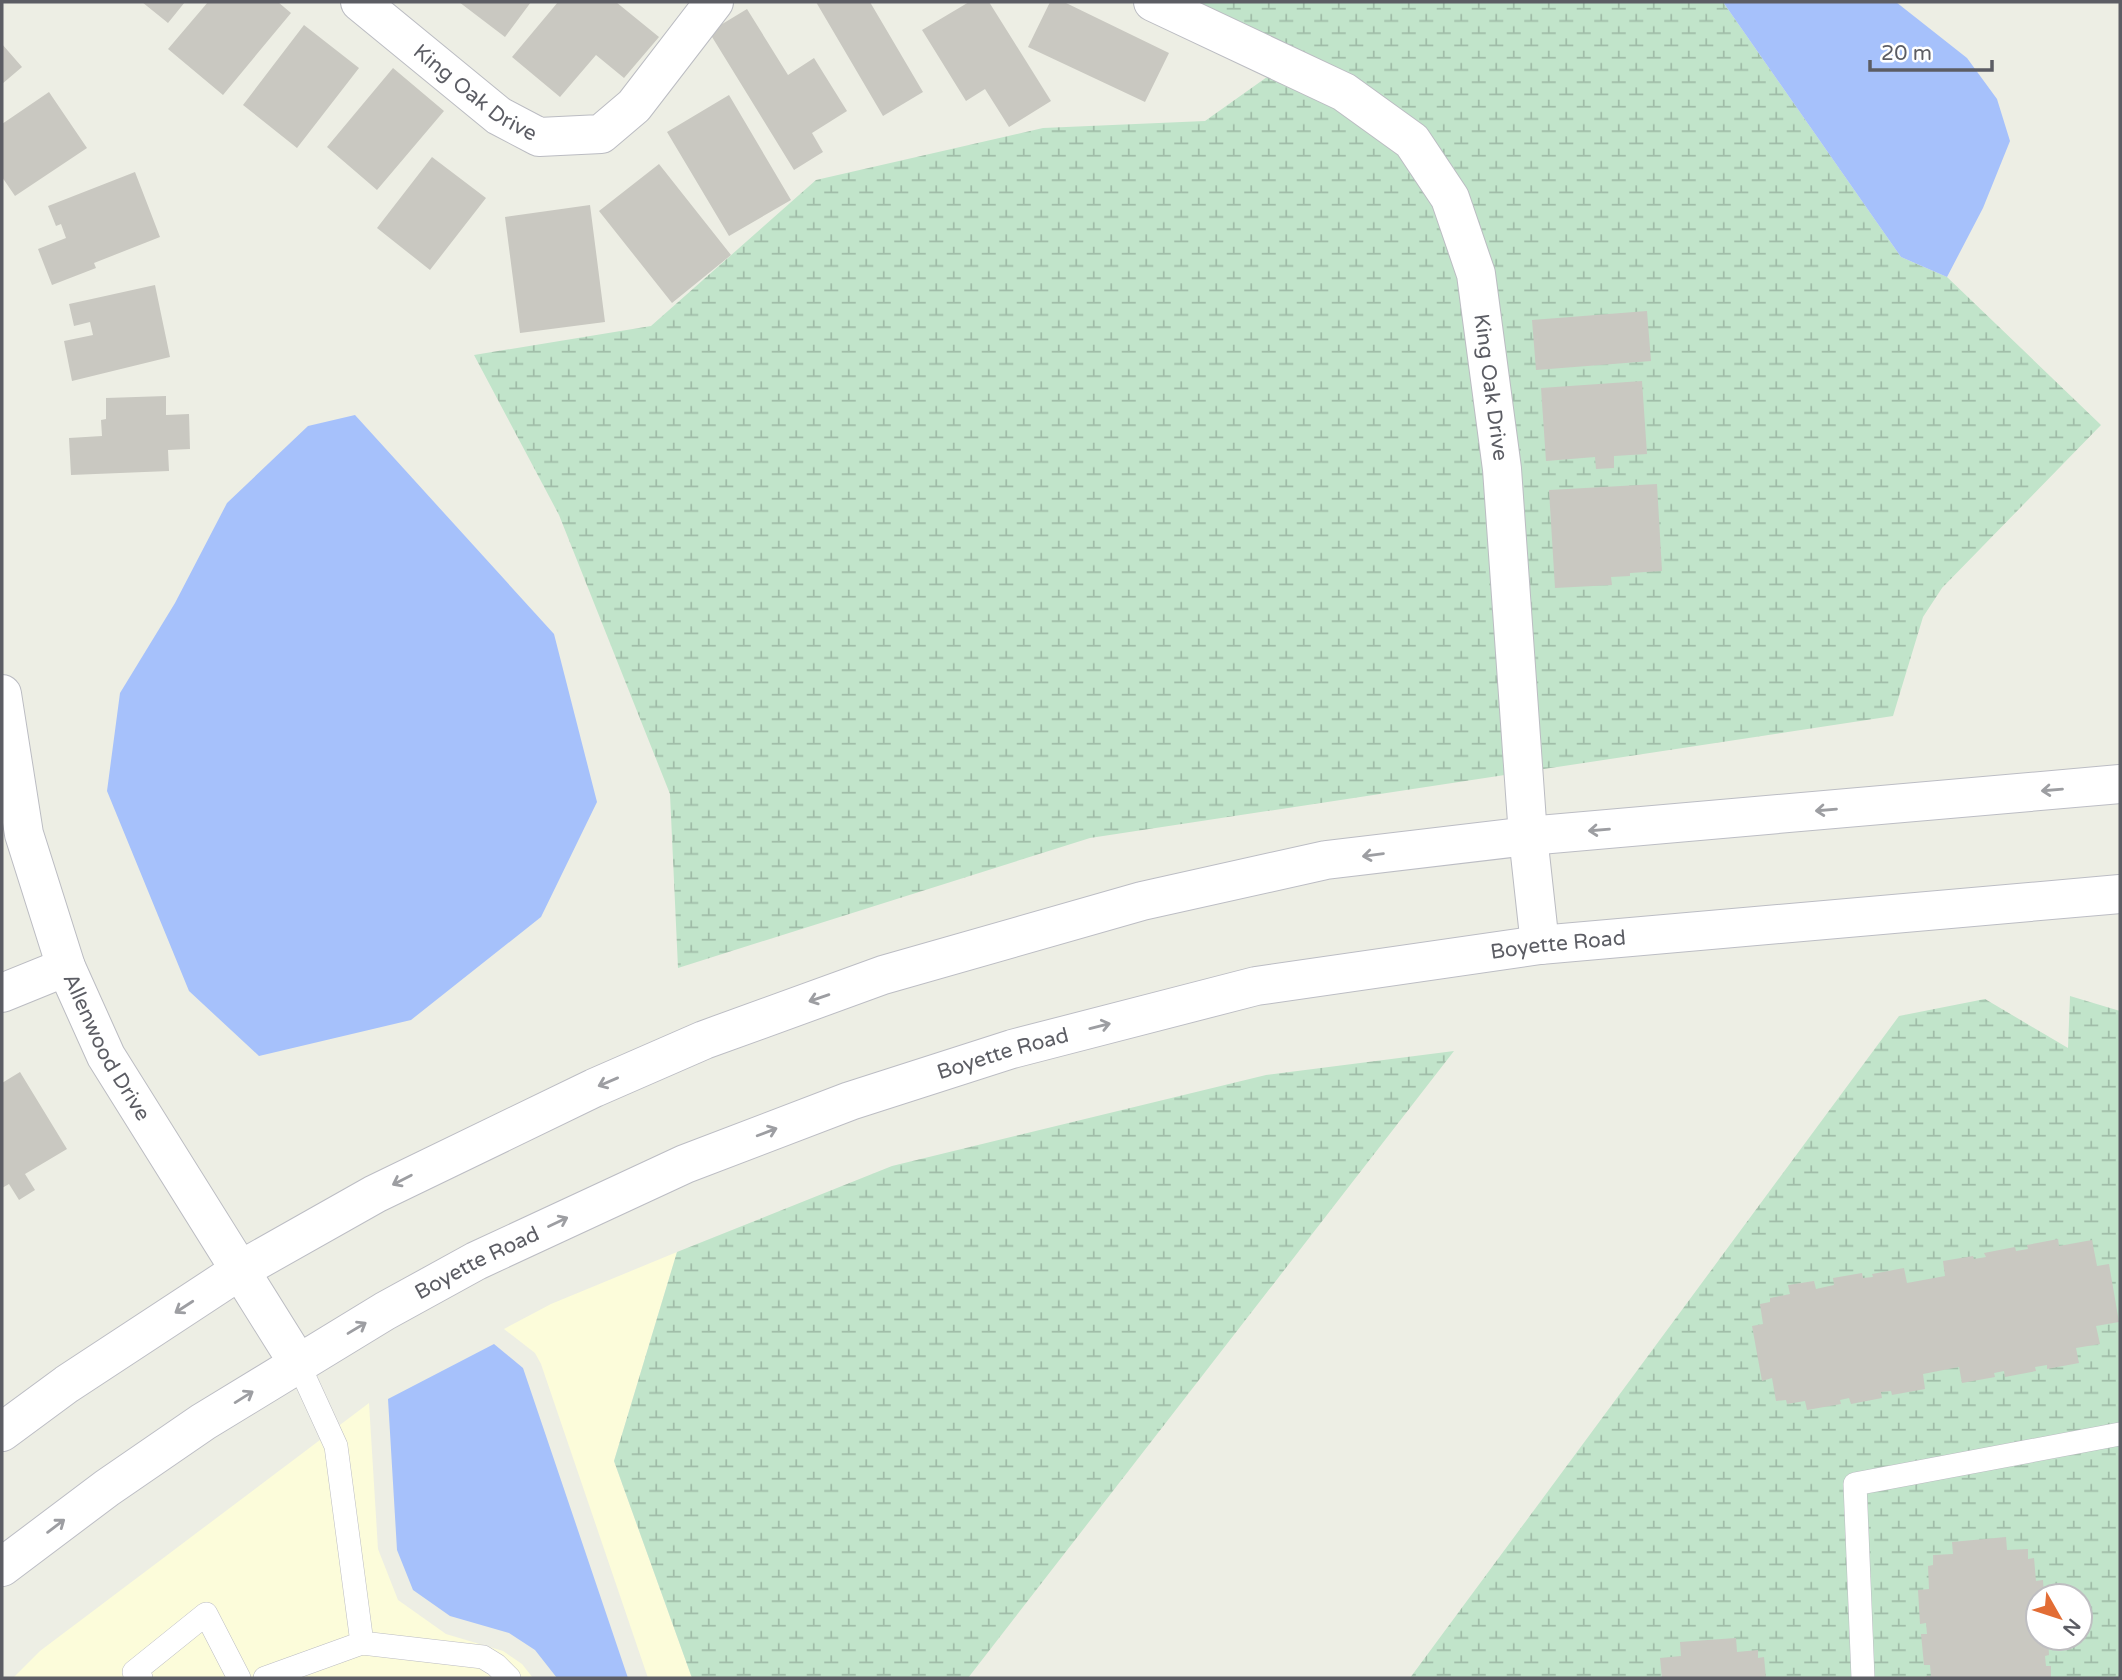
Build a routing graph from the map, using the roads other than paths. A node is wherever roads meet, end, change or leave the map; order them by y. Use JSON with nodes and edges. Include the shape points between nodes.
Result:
{"nodes":[{"id":1,"x":360,"y":2,"type":"edge"},
{"id":2,"x":714,"y":2,"type":"edge"},
{"id":3,"x":1153,"y":2,"type":"edge"},
{"id":4,"x":2,"y":694,"type":"edge"},
{"id":5,"x":2120,"y":784,"type":"edge"},
{"id":6,"x":1528,"y":836,"type":"junction"},
{"id":7,"x":2120,"y":894,"type":"edge"},
{"id":8,"x":1540,"y":945,"type":"junction"},
{"id":9,"x":66,"y":967,"type":"junction"},
{"id":10,"x":2,"y":993,"type":"edge"},
{"id":11,"x":242,"y":1269,"type":"junction"},
{"id":12,"x":298,"y":1363,"type":"junction"},
{"id":13,"x":2,"y":1432,"type":"edge"},
{"id":14,"x":2120,"y":1434,"type":"edge"},
{"id":15,"x":2,"y":1567,"type":"edge"},
{"id":16,"x":362,"y":1643,"type":"junction"},
{"id":17,"x":141,"y":1678,"type":"edge"},
{"id":18,"x":239,"y":1678,"type":"edge"},
{"id":19,"x":265,"y":1678,"type":"edge"},
{"id":20,"x":509,"y":1678,"type":"edge"},
{"id":21,"x":1863,"y":1678,"type":"edge"}],
"edges":[{"from":1,"to":2,"type":"main road","name":"King Oak Drive","via":[[499,116],[538,137],[601,134],[635,106]]},
{"from":3,"to":6,"type":"main road","name":"King Oak Drive","via":[[1345,92],[1412,141],[1450,198],[1476,274],[1502,469]]},
{"from":4,"to":9,"type":"main road","name":"Allenwood Drive","via":[[24,834]]},
{"from":5,"to":6,"type":"main road","one_way":true},
{"from":6,"to":8,"type":"main road","name":"King Oak Drive"},
{"from":6,"to":11,"type":"main road","one_way":true,"via":[[1326,860],[1142,901],[883,975],[704,1041],[582,1093],[375,1194]]},
{"from":7,"to":8,"type":"main road","name":"Boyette Road"},
{"from":12,"to":8,"type":"main road","name":"Boyette Road","one_way":true,"via":[[476,1261],[685,1164],[850,1101],[1012,1049],[1256,986]]},
{"from":9,"to":10,"type":"main road"},
{"from":9,"to":11,"type":"main road","name":"Allenwood Drive","via":[[106,1056]]},
{"from":11,"to":12,"type":"main road","name":"Allenwood Drive"},
{"from":11,"to":13,"type":"main road","one_way":true},
{"from":15,"to":12,"type":"main road","name":"Boyette Road","one_way":true,"via":[[117,1481]]},
{"from":12,"to":16,"type":"lane","via":[[336,1446]]},
{"from":14,"to":21,"type":"lane","via":[[1855,1484]]},
{"from":16,"to":19,"type":"lane"},
{"from":16,"to":20,"type":"lane","via":[[483,1657]]},
{"from":17,"to":18,"type":"lane","via":[[134,1672],[206,1614]]}]}
